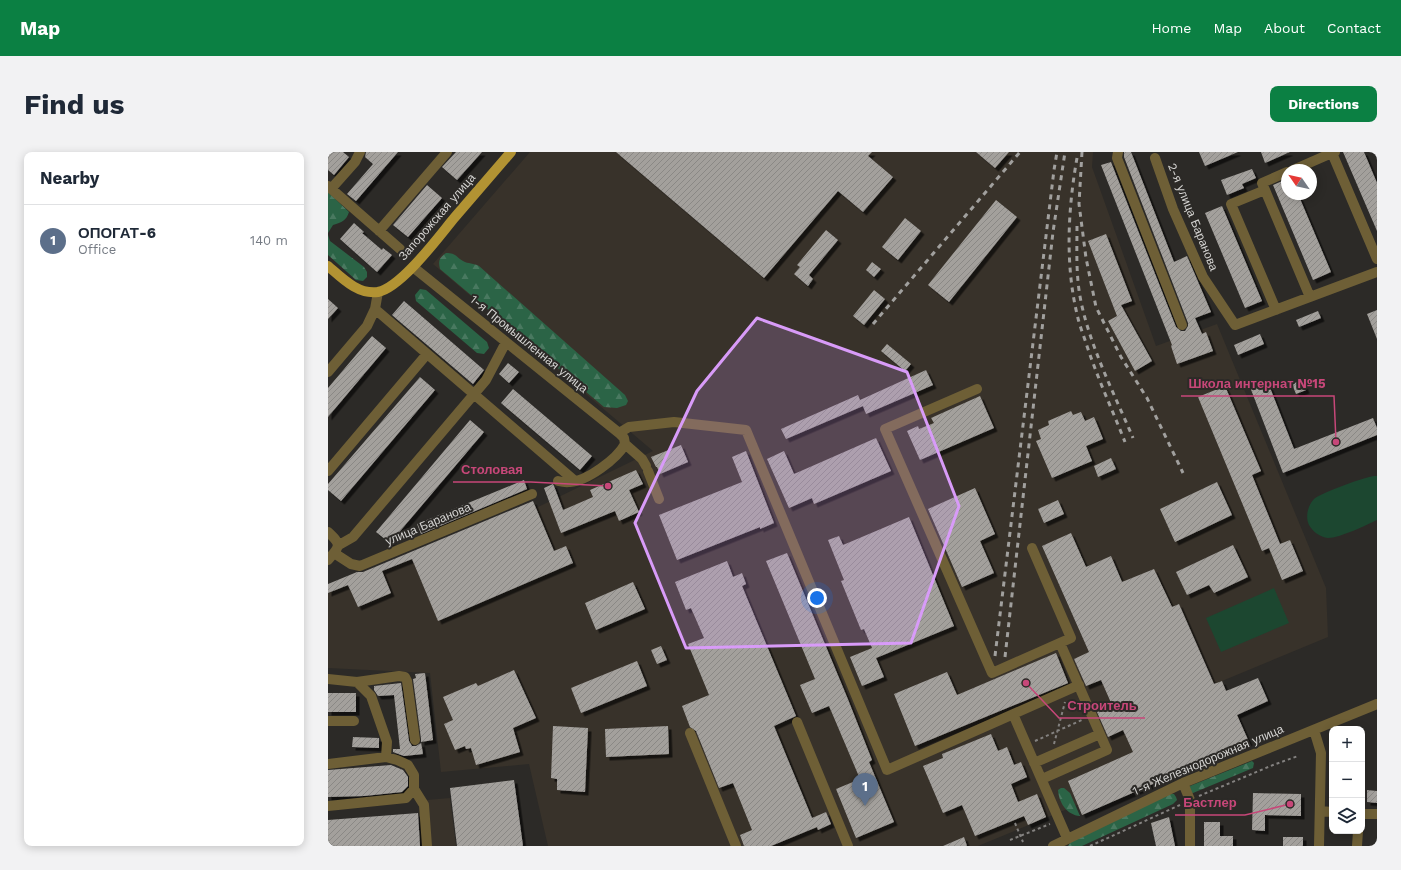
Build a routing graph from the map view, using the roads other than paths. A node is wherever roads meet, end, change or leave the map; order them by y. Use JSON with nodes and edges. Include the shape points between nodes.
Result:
{"nodes":[{"id":1,"x":360,"y":152,"type":"edge"},
{"id":2,"x":447,"y":152,"type":"edge"},
{"id":3,"x":510,"y":152,"type":"edge"},
{"id":4,"x":1118,"y":152,"type":"edge"},
{"id":5,"x":1334,"y":153,"type":"edge"},
{"id":6,"x":1156,"y":158,"type":"dead end"},
{"id":7,"x":1307,"y":164,"type":"edge"},
{"id":8,"x":1281,"y":175,"type":"edge"},
{"id":9,"x":330,"y":188,"type":"edge"},
{"id":10,"x":1265,"y":190,"type":"junction"},
{"id":11,"x":379,"y":231,"type":"junction"},
{"id":12,"x":400,"y":249,"type":"dead end"},
{"id":13,"x":1377,"y":259,"type":"edge"},
{"id":14,"x":328,"y":266,"type":"edge"},
{"id":15,"x":413,"y":267,"type":"junction"},
{"id":16,"x":1377,"y":272,"type":"edge"},
{"id":17,"x":378,"y":292,"type":"junction"},
{"id":18,"x":1310,"y":297,"type":"junction"},
{"id":19,"x":374,"y":309,"type":"junction"},
{"id":20,"x":1276,"y":310,"type":"junction"},
{"id":21,"x":1182,"y":325,"type":"dead end"},
{"id":22,"x":506,"y":342,"type":"junction"},
{"id":23,"x":427,"y":354,"type":"junction"},
{"id":24,"x":328,"y":372,"type":"edge"},
{"id":25,"x":977,"y":389,"type":"dead end"},
{"id":26,"x":474,"y":394,"type":"junction"},
{"id":27,"x":619,"y":433,"type":"junction"},
{"id":28,"x":625,"y":444,"type":"junction"},
{"id":29,"x":328,"y":470,"type":"edge"},
{"id":30,"x":558,"y":481,"type":"dead end"},
{"id":31,"x":575,"y":481,"type":"junction"},
{"id":32,"x":532,"y":494,"type":"dead end"},
{"id":33,"x":659,"y":499,"type":"dead end"},
{"id":34,"x":328,"y":532,"type":"edge"},
{"id":35,"x":1032,"y":548,"type":"dead end"},
{"id":36,"x":334,"y":552,"type":"edge"},
{"id":37,"x":1060,"y":642,"type":"junction"},
{"id":38,"x":328,"y":679,"type":"edge"},
{"id":39,"x":357,"y":682,"type":"junction"},
{"id":40,"x":1079,"y":685,"type":"junction"},
{"id":41,"x":1377,"y":704,"type":"edge"},
{"id":42,"x":1013,"y":714,"type":"junction"},
{"id":43,"x":328,"y":721,"type":"edge"},
{"id":44,"x":354,"y":721,"type":"dead end"},
{"id":45,"x":797,"y":722,"type":"dead end"},
{"id":46,"x":1314,"y":730,"type":"junction"},
{"id":47,"x":690,"y":733,"type":"dead end"},
{"id":48,"x":1100,"y":734,"type":"junction"},
{"id":49,"x":415,"y":740,"type":"dead end"},
{"id":50,"x":386,"y":757,"type":"junction"},
{"id":51,"x":1034,"y":762,"type":"junction"},
{"id":52,"x":328,"y":764,"type":"edge"},
{"id":53,"x":1042,"y":779,"type":"junction"},
{"id":54,"x":1183,"y":783,"type":"junction"},
{"id":55,"x":414,"y":789,"type":"junction"},
{"id":56,"x":328,"y":806,"type":"edge"},
{"id":57,"x":1320,"y":812,"type":"junction"},
{"id":58,"x":1329,"y":812,"type":"edge"},
{"id":59,"x":1365,"y":814,"type":"edge"},
{"id":60,"x":1377,"y":814,"type":"edge"},
{"id":61,"x":1358,"y":834,"type":"edge"},
{"id":62,"x":1059,"y":843,"type":"edge"},
{"id":63,"x":427,"y":846,"type":"edge"},
{"id":64,"x":736,"y":846,"type":"edge"},
{"id":65,"x":848,"y":846,"type":"edge"},
{"id":66,"x":1190,"y":846,"type":"edge"},
{"id":67,"x":1319,"y":846,"type":"edge"},
{"id":68,"x":1357,"y":846,"type":"edge"}],
"edges":[{"from":1,"to":9,"type":"street"},
{"from":2,"to":11,"type":"street"},
{"from":3,"to":15,"type":"main road","name":"Запорожская улица"},
{"from":4,"to":21,"type":"street","via":[[1117,158]]},
{"from":5,"to":7,"type":"street"},
{"from":5,"to":13,"type":"street"},
{"from":6,"to":20,"type":"street","name":"2-я улица Баранова","via":[[1173,209],[1203,277],[1235,325]]},
{"from":8,"to":10,"type":"street","via":[[1262,183]]},
{"from":9,"to":11,"type":"street"},
{"from":10,"to":18,"type":"street"},
{"from":10,"to":20,"type":"street","via":[[1231,204]]},
{"from":11,"to":12,"type":"street"},
{"from":14,"to":17,"type":"main road","via":[[362,291]]},
{"from":15,"to":17,"type":"main road","name":"Запорожская улица","via":[[392,286]]},
{"from":15,"to":22,"type":"street","name":"1-я Промышленная улица"},
{"from":16,"to":18,"type":"street"},
{"from":17,"to":19,"type":"street"},
{"from":18,"to":20,"type":"street"},
{"from":19,"to":23,"type":"street"},
{"from":19,"to":24,"type":"street","via":[[367,326]]},
{"from":22,"to":26,"type":"street","via":[[486,380]]},
{"from":22,"to":27,"type":"street","name":"1-я Промышленная улица"},
{"from":23,"to":26,"type":"street"},
{"from":23,"to":29,"type":"street"},
{"from":25,"to":37,"type":"street","via":[[885,429],[992,672]]},
{"from":26,"to":31,"type":"street"},
{"from":26,"to":36,"type":"street","via":[[353,537]]},
{"from":27,"to":28,"type":"street","name":"1-я Промышленная улица"},
{"from":27,"to":42,"type":"street","via":[[629,427],[674,422],[746,430],[887,770]]},
{"from":28,"to":31,"type":"street","via":[[615,458]]},
{"from":28,"to":33,"type":"street","name":"1-я Промышленная улица","via":[[642,459]]},
{"from":30,"to":31,"type":"street"},
{"from":32,"to":36,"type":"street","name":"улица Баранова","via":[[360,566],[351,564]]},
{"from":34,"to":36,"type":"street","name":"улица Баранова","via":[[338,541]]},
{"from":35,"to":37,"type":"street","via":[[1071,638]]},
{"from":37,"to":40,"type":"street"},
{"from":38,"to":39,"type":"street"},
{"from":39,"to":49,"type":"street","via":[[405,677]]},
{"from":39,"to":50,"type":"street","via":[[371,696],[387,742]]},
{"from":40,"to":42,"type":"street"},
{"from":40,"to":48,"type":"street"},
{"from":41,"to":46,"type":"street","name":"1-я Железнодорожная улица"},
{"from":42,"to":51,"type":"street"},
{"from":43,"to":44,"type":"street"},
{"from":45,"to":65,"type":"street"},
{"from":46,"to":54,"type":"street","name":"1-я Железнодорожная улица"},
{"from":46,"to":57,"type":"street","via":[[1321,753]]},
{"from":47,"to":64,"type":"street"},
{"from":48,"to":51,"type":"street"},
{"from":48,"to":53,"type":"street","via":[[1107,750]]},
{"from":50,"to":52,"type":"street"},
{"from":50,"to":55,"type":"street","via":[[408,765],[414,775]]},
{"from":51,"to":53,"type":"street"},
{"from":53,"to":62,"type":"street","via":[[1059,820]]},
{"from":54,"to":62,"type":"street","name":"1-я Железнодорожная улица"},
{"from":54,"to":66,"type":"street","via":[[1190,800]]},
{"from":55,"to":56,"type":"street","via":[[406,798]]},
{"from":55,"to":63,"type":"street","via":[[424,805]]},
{"from":57,"to":58,"type":"street"},
{"from":57,"to":67,"type":"street"},
{"from":59,"to":60,"type":"street"},
{"from":61,"to":68,"type":"street"}]}
